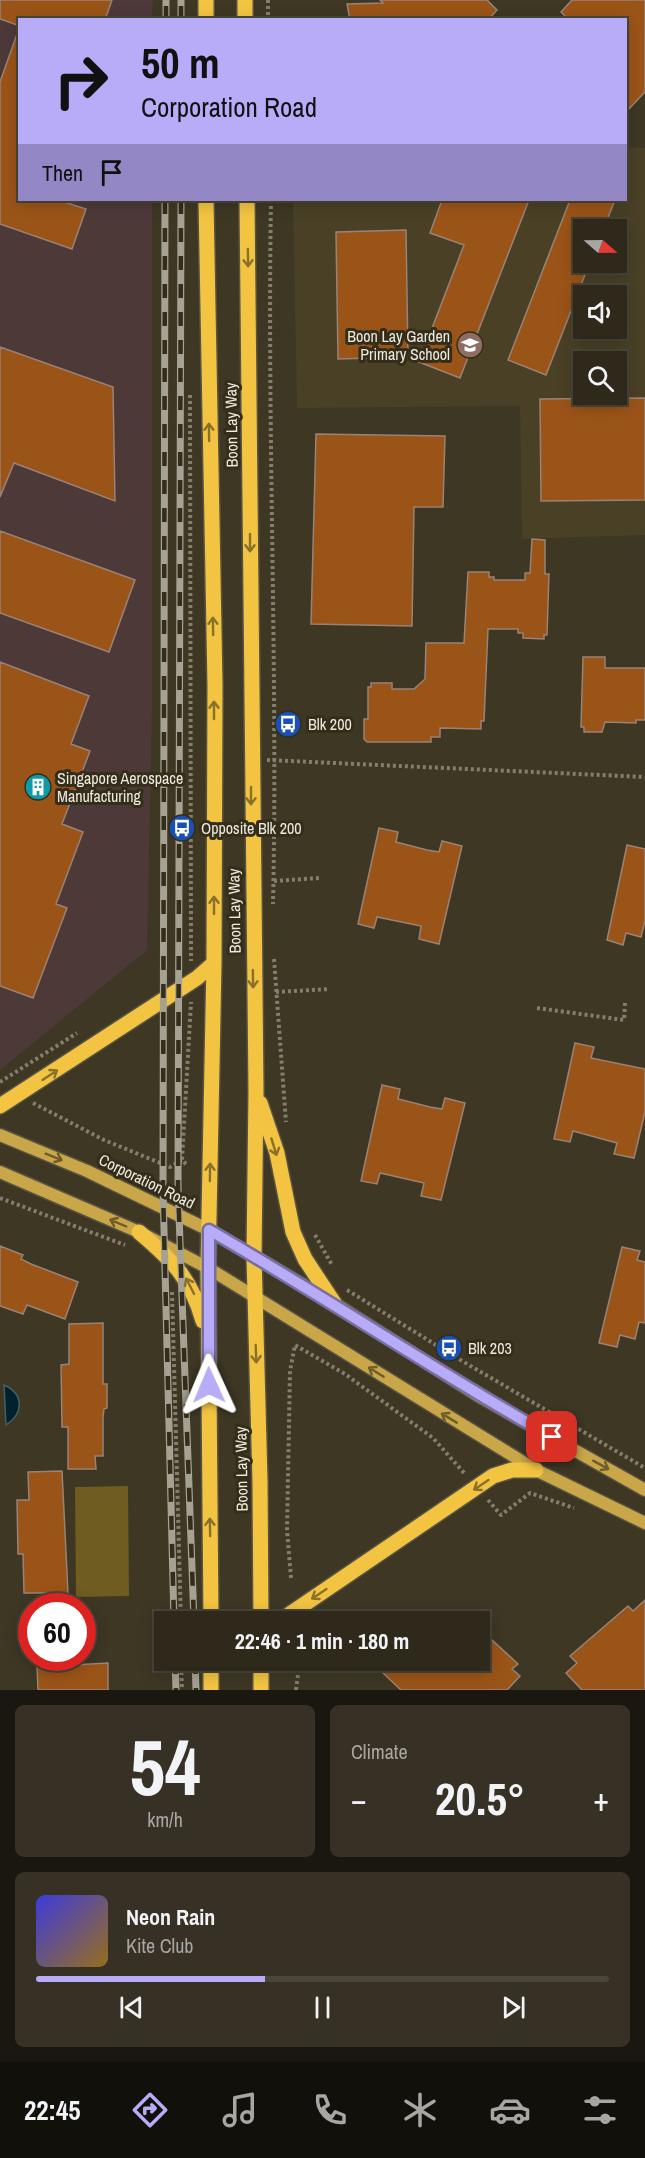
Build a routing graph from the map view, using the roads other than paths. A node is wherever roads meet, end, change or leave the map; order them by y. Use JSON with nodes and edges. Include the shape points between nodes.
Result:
{"nodes":[{"id":1,"x":206,"y":0,"type":"edge"},
{"id":2,"x":245,"y":0,"type":"edge"},
{"id":3,"x":206,"y":18,"type":"edge"},
{"id":4,"x":245,"y":18,"type":"edge"},
{"id":5,"x":206,"y":201,"type":"edge"},
{"id":6,"x":247,"y":201,"type":"edge"},
{"id":7,"x":214,"y":963,"type":"junction"},
{"id":8,"x":256,"y":1091,"type":"junction"},
{"id":9,"x":0,"y":1106,"type":"edge"},
{"id":10,"x":0,"y":1135,"type":"edge"},
{"id":11,"x":0,"y":1172,"type":"edge"},
{"id":12,"x":209,"y":1230,"type":"junction"},
{"id":13,"x":139,"y":1232,"type":"junction"},
{"id":14,"x":254,"y":1257,"type":"junction"},
{"id":15,"x":208,"y":1268,"type":"junction"},
{"id":16,"x":255,"y":1296,"type":"junction"},
{"id":17,"x":334,"y":1304,"type":"junction"},
{"id":18,"x":209,"y":1341,"type":"junction"},
{"id":19,"x":536,"y":1470,"type":"junction"},
{"id":20,"x":645,"y":1490,"type":"edge"},
{"id":21,"x":645,"y":1523,"type":"edge"},
{"id":22,"x":211,"y":1611,"type":"edge"},
{"id":23,"x":261,"y":1611,"type":"edge"},
{"id":24,"x":294,"y":1611,"type":"edge"},
{"id":25,"x":211,"y":1671,"type":"edge"},
{"id":26,"x":261,"y":1671,"type":"edge"},
{"id":27,"x":212,"y":1690,"type":"edge"},
{"id":28,"x":261,"y":1690,"type":"edge"}],
"edges":[{"from":1,"to":3,"type":"main road"},
{"from":2,"to":4,"type":"main road"},
{"from":7,"to":5,"type":"main road","name":"Boon Lay Way","one_way":true},
{"from":6,"to":8,"type":"main road","name":"Boon Lay Way","one_way":true},
{"from":9,"to":7,"type":"main road","one_way":true,"via":[[197,978]]},
{"from":12,"to":7,"type":"main road","name":"Boon Lay Way","one_way":true},
{"from":8,"to":14,"type":"main road","name":"Boon Lay Way"},
{"from":8,"to":17,"type":"main road","one_way":true,"via":[[277,1153],[293,1232]]},
{"from":10,"to":12,"type":"main road","name":"Corporation Road","one_way":true,"via":[[98,1175]]},
{"from":13,"to":11,"type":"main road","one_way":true},
{"from":12,"to":14,"type":"main road","name":"Corporation Road"},
{"from":12,"to":15,"type":"main road","name":"Boon Lay Way"},
{"from":13,"to":15,"type":"main road"},
{"from":18,"to":13,"type":"main road","one_way":true,"via":[[197,1299],[185,1276]]},
{"from":14,"to":16,"type":"main road","name":"Boon Lay Way"},
{"from":14,"to":17,"type":"main road","name":"Corporation Road"},
{"from":15,"to":16,"type":"main road"},
{"from":15,"to":18,"type":"main road","name":"Boon Lay Way"},
{"from":19,"to":16,"type":"main road","one_way":true},
{"from":16,"to":23,"type":"main road","name":"Boon Lay Way","one_way":true},
{"from":17,"to":20,"type":"main road","name":"Corporation Road","one_way":true,"via":[[477,1395]]},
{"from":22,"to":18,"type":"main road","name":"Boon Lay Way","one_way":true},
{"from":19,"to":21,"type":"main road"},
{"from":19,"to":24,"type":"main road","one_way":true,"via":[[512,1470],[493,1476]]},
{"from":25,"to":27,"type":"main road"},
{"from":26,"to":28,"type":"main road"}]}
